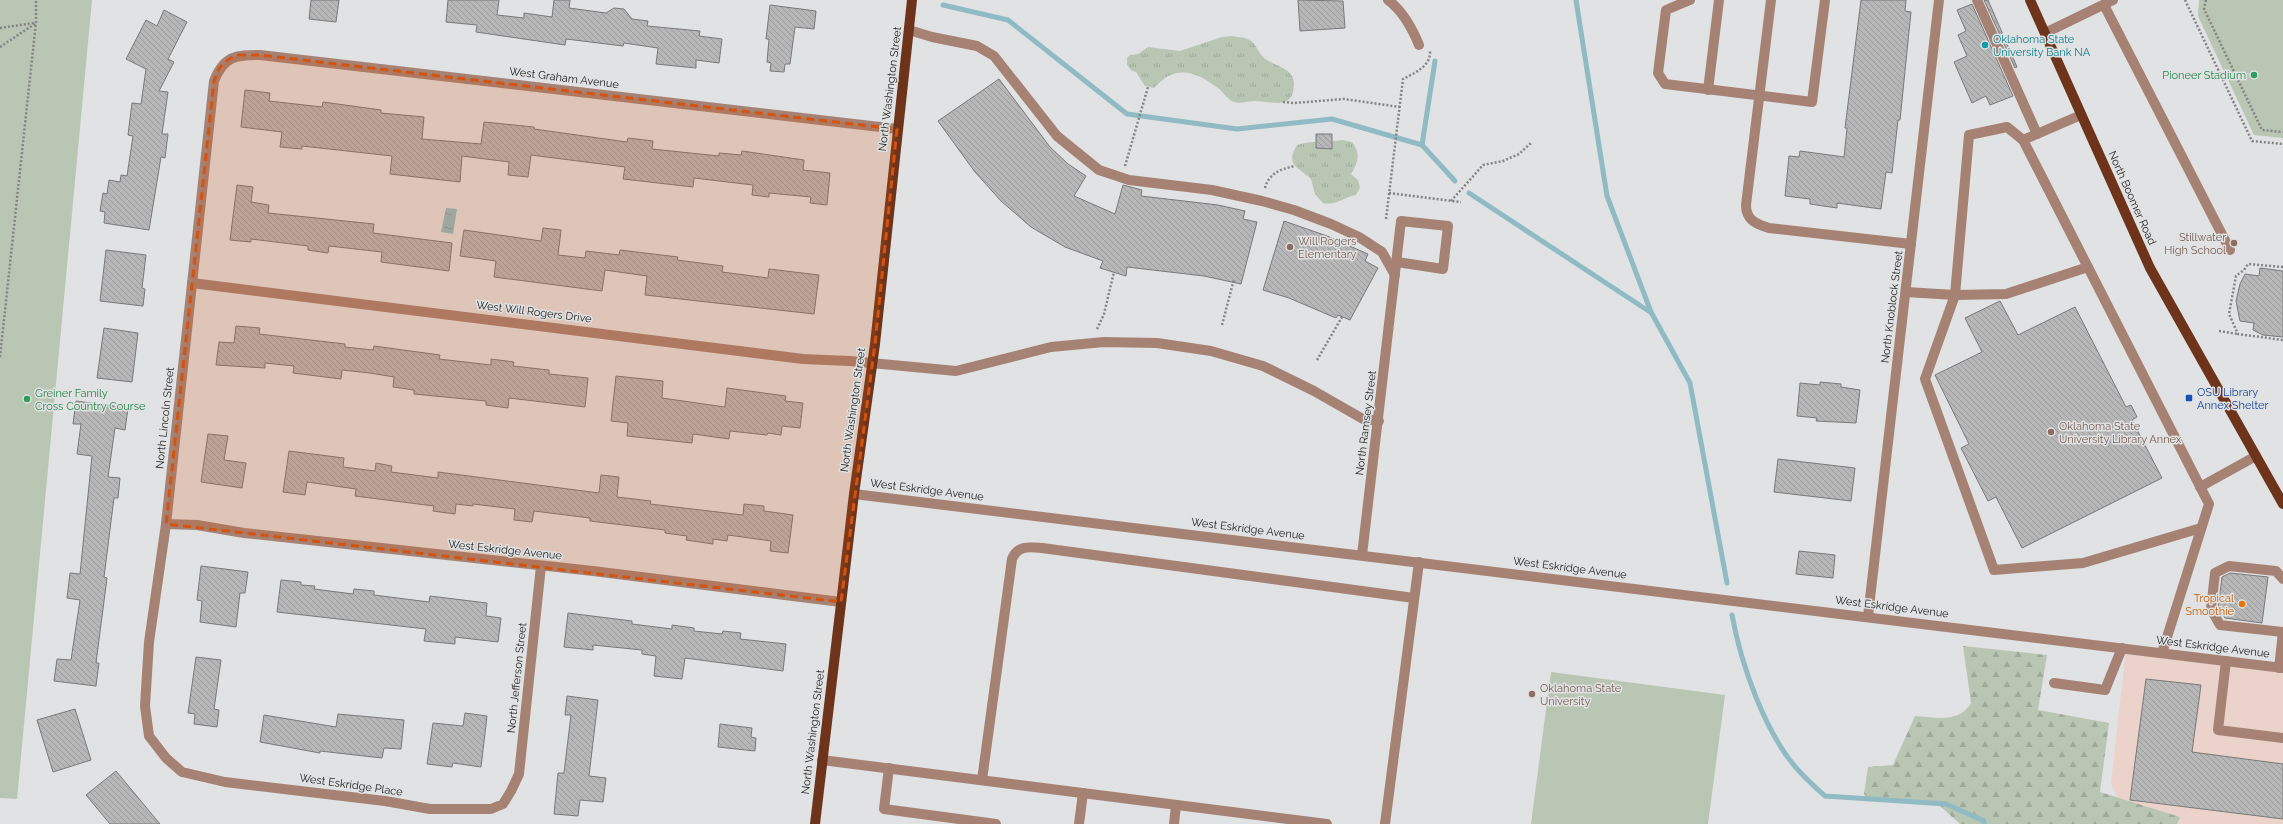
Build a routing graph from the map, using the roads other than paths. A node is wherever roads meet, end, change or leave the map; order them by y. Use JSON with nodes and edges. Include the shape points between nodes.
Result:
{"nodes":[{"id":1,"x":912,"y":0,"type":"edge"},
{"id":2,"x":1388,"y":0,"type":"edge"},
{"id":3,"x":1690,"y":0,"type":"edge"},
{"id":4,"x":1719,"y":0,"type":"edge"},
{"id":5,"x":1771,"y":0,"type":"edge"},
{"id":6,"x":1825,"y":0,"type":"edge"},
{"id":7,"x":1939,"y":0,"type":"edge"},
{"id":8,"x":1977,"y":0,"type":"edge"},
{"id":9,"x":2030,"y":0,"type":"edge"},
{"id":10,"x":2108,"y":2,"type":"edge"},
{"id":11,"x":909,"y":30,"type":"junction"},
{"id":12,"x":2045,"y":33,"type":"junction"},
{"id":13,"x":1419,"y":46,"type":"dead end"},
{"id":14,"x":229,"y":60,"type":"joint"},
{"id":15,"x":1708,"y":90,"type":"junction"},
{"id":16,"x":1759,"y":95,"type":"junction"},
{"id":17,"x":2081,"y":115,"type":"junction"},
{"id":18,"x":897,"y":129,"type":"junction"},
{"id":19,"x":2037,"y":134,"type":"junction"},
{"id":20,"x":2023,"y":140,"type":"junction"},
{"id":21,"x":1911,"y":244,"type":"junction"},
{"id":22,"x":2230,"y":250,"type":"dead end"},
{"id":23,"x":1397,"y":262,"type":"junction"},
{"id":24,"x":2088,"y":267,"type":"junction"},
{"id":25,"x":1395,"y":275,"type":"junction"},
{"id":26,"x":192,"y":283,"type":"junction"},
{"id":27,"x":1906,"y":292,"type":"junction"},
{"id":28,"x":1955,"y":295,"type":"junction"},
{"id":29,"x":872,"y":364,"type":"junction"},
{"id":30,"x":1379,"y":421,"type":"junction"},
{"id":31,"x":2256,"y":456,"type":"junction"},
{"id":32,"x":2200,"y":486,"type":"junction"},
{"id":33,"x":854,"y":494,"type":"junction"},
{"id":34,"x":2283,"y":504,"type":"edge"},
{"id":35,"x":166,"y":524,"type":"junction"},
{"id":36,"x":2201,"y":528,"type":"junction"},
{"id":37,"x":1362,"y":555,"type":"junction"},
{"id":38,"x":1419,"y":562,"type":"junction"},
{"id":39,"x":541,"y":566,"type":"junction"},
{"id":40,"x":2283,"y":579,"type":"edge"},
{"id":41,"x":1414,"y":598,"type":"junction"},
{"id":42,"x":841,"y":602,"type":"junction"},
{"id":43,"x":1868,"y":616,"type":"junction"},
{"id":44,"x":2283,"y":632,"type":"edge"},
{"id":45,"x":2122,"y":648,"type":"junction"},
{"id":46,"x":2162,"y":653,"type":"junction"},
{"id":47,"x":2226,"y":661,"type":"junction"},
{"id":48,"x":2281,"y":668,"type":"edge"},
{"id":49,"x":2054,"y":684,"type":"dead end"},
{"id":50,"x":2283,"y":738,"type":"edge"},
{"id":51,"x":822,"y":760,"type":"junction"},
{"id":52,"x":889,"y":768,"type":"junction"},
{"id":53,"x":182,"y":772,"type":"joint"},
{"id":54,"x":982,"y":780,"type":"junction"},
{"id":55,"x":512,"y":791,"type":"joint"},
{"id":56,"x":1083,"y":793,"type":"junction"},
{"id":57,"x":1176,"y":805,"type":"junction"},
{"id":58,"x":815,"y":824,"type":"edge"},
{"id":59,"x":996,"y":824,"type":"edge"},
{"id":60,"x":1079,"y":824,"type":"edge"},
{"id":61,"x":1174,"y":824,"type":"edge"},
{"id":62,"x":1327,"y":824,"type":"edge"},
{"id":63,"x":1385,"y":824,"type":"edge"}],
"edges":[{"from":1,"to":11,"type":"main road","name":"North Washington Street"},
{"from":2,"to":13,"type":"street","via":[[1411,27]]},
{"from":3,"to":15,"type":"street","via":[[1666,10],[1658,73],[1665,84]]},
{"from":4,"to":15,"type":"street"},
{"from":5,"to":16,"type":"street"},
{"from":6,"to":16,"type":"street","via":[[1812,102]]},
{"from":7,"to":21,"type":"street","name":"North Knoblock Street"},
{"from":8,"to":19,"type":"street"},
{"from":9,"to":12,"type":"main road","name":"North Boomer Road"},
{"from":10,"to":12,"type":"street"},
{"from":10,"to":22,"type":"street"},
{"from":11,"to":18,"type":"main road","name":"North Washington Street"},
{"from":11,"to":25,"type":"street","via":[[977,46],[994,56],[1056,136],[1099,170],[1121,178],[1212,190],[1262,201],[1331,224],[1360,237],[1382,252]]},
{"from":12,"to":17,"type":"main road","name":"North Boomer Road"},
{"from":14,"to":18,"type":"street","name":"West Graham Avenue","via":[[238,56],[260,55]]},
{"from":14,"to":26,"type":"street","name":"North Lincoln Street","via":[[219,68],[214,81]]},
{"from":15,"to":16,"type":"street"},
{"from":16,"to":21,"type":"street","via":[[1746,205],[1750,220],[1769,228]]},
{"from":17,"to":19,"type":"street"},
{"from":17,"to":31,"type":"main road","name":"North Boomer Road","via":[[2150,268]]},
{"from":18,"to":29,"type":"main road","name":"North Washington Street"},
{"from":19,"to":20,"type":"street"},
{"from":20,"to":24,"type":"street"},
{"from":20,"to":28,"type":"street","via":[[2007,127],[1970,136]]},
{"from":21,"to":27,"type":"street","name":"North Knoblock Street"},
{"from":23,"to":23,"type":"street","name":"North Ramsey Street","via":[[1401,221],[1448,226],[1443,269]]},
{"from":23,"to":25,"type":"street","name":"North Ramsey Street"},
{"from":24,"to":28,"type":"street","via":[[2006,294]]},
{"from":24,"to":32,"type":"street"},
{"from":25,"to":30,"type":"street","name":"North Ramsey Street"},
{"from":26,"to":29,"type":"street","name":"West Will Rogers Drive","via":[[803,359]]},
{"from":26,"to":35,"type":"street","name":"North Lincoln Street"},
{"from":27,"to":28,"type":"street"},
{"from":27,"to":43,"type":"street","name":"North Knoblock Street"},
{"from":28,"to":36,"type":"street","via":[[1925,379],[1994,570],[2083,563]]},
{"from":29,"to":30,"type":"street","name":"West Will Rogers Drive","via":[[956,371],[1051,347],[1091,343],[1157,343],[1211,352],[1263,366],[1314,390],[1363,420]]},
{"from":29,"to":33,"type":"main road","name":"North Washington Street"},
{"from":30,"to":37,"type":"street","name":"North Ramsey Street"},
{"from":31,"to":32,"type":"street"},
{"from":31,"to":34,"type":"main road","name":"North Boomer Road"},
{"from":32,"to":36,"type":"street","via":[[2209,504]]},
{"from":33,"to":37,"type":"street","name":"West Eskridge Avenue"},
{"from":33,"to":42,"type":"main road","name":"North Washington Street"},
{"from":35,"to":39,"type":"street","name":"West Eskridge Avenue","via":[[197,525],[244,533]]},
{"from":35,"to":53,"type":"street","name":"North Lincoln Street","via":[[149,642],[145,706],[149,736],[166,758]]},
{"from":36,"to":46,"type":"street"},
{"from":37,"to":38,"type":"street","name":"West Eskridge Avenue"},
{"from":38,"to":41,"type":"street"},
{"from":38,"to":43,"type":"street","name":"West Eskridge Avenue"},
{"from":39,"to":42,"type":"street","name":"West Eskridge Avenue"},
{"from":39,"to":55,"type":"street","name":"North Jefferson Street","via":[[519,774]]},
{"from":40,"to":44,"type":"street","via":[[2276,571],[2229,566],[2215,573],[2211,609],[2220,625]]},
{"from":41,"to":54,"type":"street","via":[[1042,548],[1020,548],[1012,559]]},
{"from":41,"to":63,"type":"street"},
{"from":42,"to":51,"type":"main road","name":"North Washington Street"},
{"from":43,"to":45,"type":"street","name":"West Eskridge Avenue"},
{"from":44,"to":48,"type":"street"},
{"from":45,"to":46,"type":"street","name":"West Eskridge Avenue"},
{"from":45,"to":49,"type":"street","via":[[2105,690]]},
{"from":46,"to":47,"type":"street","name":"West Eskridge Avenue"},
{"from":47,"to":48,"type":"street","name":"West Eskridge Avenue"},
{"from":47,"to":50,"type":"street","via":[[2218,730]]},
{"from":51,"to":52,"type":"street"},
{"from":51,"to":58,"type":"main road","name":"North Washington Street"},
{"from":52,"to":54,"type":"street"},
{"from":52,"to":59,"type":"street","via":[[884,809]]},
{"from":53,"to":55,"type":"street","name":"West Eskridge Place","via":[[224,782],[430,808],[491,809],[503,804]]},
{"from":54,"to":56,"type":"street"},
{"from":56,"to":57,"type":"street"},
{"from":56,"to":60,"type":"street"},
{"from":57,"to":61,"type":"street"},
{"from":57,"to":62,"type":"street"}]}
